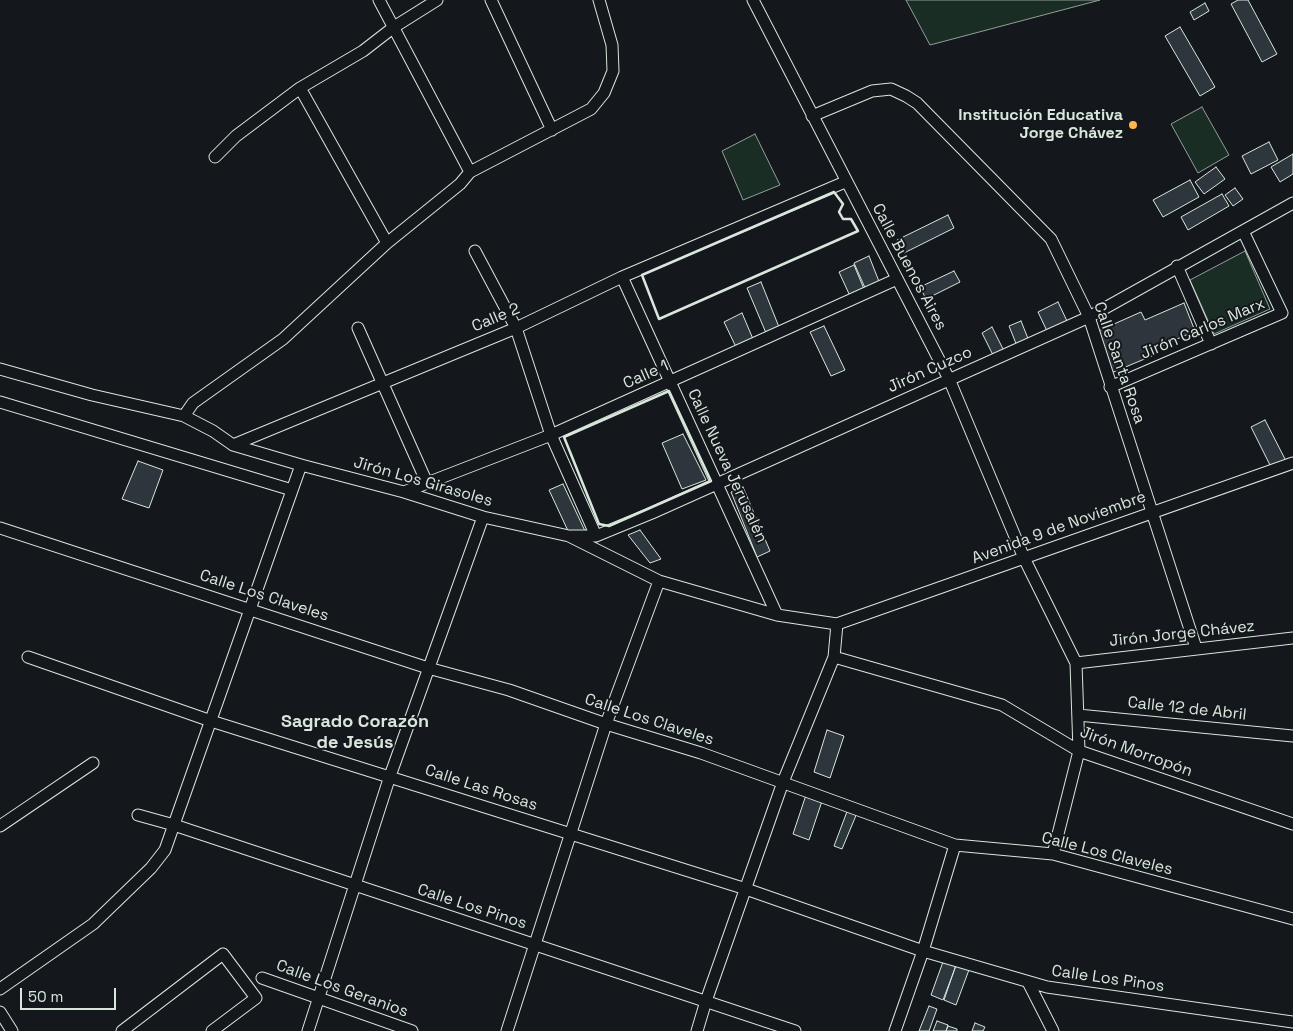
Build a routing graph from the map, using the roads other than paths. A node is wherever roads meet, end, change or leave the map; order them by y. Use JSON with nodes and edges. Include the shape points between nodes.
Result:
{"nodes":[{"id":1,"x":379,"y":0,"type":"edge"},
{"id":2,"x":437,"y":0,"type":"edge"},
{"id":3,"x":491,"y":0,"type":"edge"},
{"id":4,"x":599,"y":0,"type":"edge"},
{"id":5,"x":753,"y":0,"type":"edge"},
{"id":6,"x":394,"y":27,"type":"junction"},
{"id":7,"x":300,"y":88,"type":"junction"},
{"id":8,"x":812,"y":116,"type":"junction"},
{"id":9,"x":552,"y":130,"type":"junction"},
{"id":10,"x":215,"y":157,"type":"dead end"},
{"id":11,"x":470,"y":172,"type":"junction"},
{"id":12,"x":845,"y":182,"type":"junction"},
{"id":13,"x":1293,"y":203,"type":"edge"},
{"id":14,"x":1243,"y":231,"type":"junction"},
{"id":15,"x":387,"y":243,"type":"junction"},
{"id":16,"x":475,"y":251,"type":"dead end"},
{"id":17,"x":1177,"y":266,"type":"junction"},
{"id":18,"x":622,"y":277,"type":"junction"},
{"id":19,"x":897,"y":278,"type":"junction"},
{"id":20,"x":1089,"y":317,"type":"junction"},
{"id":21,"x":358,"y":328,"type":"dead end"},
{"id":22,"x":516,"y":328,"type":"junction"},
{"id":23,"x":1210,"y":344,"type":"junction"},
{"id":24,"x":0,"y":369,"type":"edge"},
{"id":25,"x":949,"y":379,"type":"junction"},
{"id":26,"x":671,"y":382,"type":"junction"},
{"id":27,"x":381,"y":383,"type":"junction"},
{"id":28,"x":1110,"y":387,"type":"junction"},
{"id":29,"x":0,"y":402,"type":"edge"},
{"id":30,"x":184,"y":416,"type":"junction"},
{"id":31,"x":551,"y":435,"type":"junction"},
{"id":32,"x":233,"y":445,"type":"junction"},
{"id":33,"x":1293,"y":463,"type":"edge"},
{"id":34,"x":301,"y":465,"type":"junction"},
{"id":35,"x":427,"y":483,"type":"junction"},
{"id":36,"x":718,"y":484,"type":"junction"},
{"id":37,"x":292,"y":490,"type":"junction"},
{"id":38,"x":404,"y":492,"type":"junction"},
{"id":39,"x":1152,"y":512,"type":"junction"},
{"id":40,"x":483,"y":517,"type":"junction"},
{"id":41,"x":0,"y":528,"type":"edge"},
{"id":42,"x":569,"y":536,"type":"junction"},
{"id":43,"x":596,"y":536,"type":"junction"},
{"id":44,"x":1024,"y":558,"type":"junction"},
{"id":45,"x":659,"y":581,"type":"junction"},
{"id":46,"x":249,"y":608,"type":"junction"},
{"id":47,"x":777,"y":615,"type":"junction"},
{"id":48,"x":837,"y":624,"type":"junction"},
{"id":49,"x":1293,"y":638,"type":"edge"},
{"id":50,"x":1196,"y":648,"type":"junction"},
{"id":51,"x":834,"y":657,"type":"junction"},
{"id":52,"x":28,"y":658,"type":"dead end"},
{"id":53,"x":1076,"y":663,"type":"junction"},
{"id":54,"x":428,"y":668,"type":"junction"},
{"id":55,"x":1078,"y":715,"type":"junction"},
{"id":56,"x":211,"y":721,"type":"junction"},
{"id":57,"x":606,"y":724,"type":"junction"},
{"id":58,"x":1293,"y":736,"type":"edge"},
{"id":59,"x":1079,"y":751,"type":"junction"},
{"id":60,"x":93,"y":763,"type":"dead end"},
{"id":61,"x":390,"y":776,"type":"junction"},
{"id":62,"x":783,"y":782,"type":"junction"},
{"id":63,"x":138,"y":815,"type":"dead end"},
{"id":64,"x":1293,"y":824,"type":"edge"},
{"id":65,"x":174,"y":825,"type":"junction"},
{"id":66,"x":0,"y":826,"type":"edge"},
{"id":67,"x":572,"y":834,"type":"junction"},
{"id":68,"x":955,"y":845,"type":"junction"},
{"id":69,"x":1053,"y":854,"type":"junction"},
{"id":70,"x":354,"y":886,"type":"junction"},
{"id":71,"x":746,"y":889,"type":"junction"},
{"id":72,"x":1293,"y":919,"type":"edge"},
{"id":73,"x":536,"y":946,"type":"junction"},
{"id":74,"x":923,"y":951,"type":"junction"},
{"id":75,"x":262,"y":978,"type":"dead end"},
{"id":76,"x":1028,"y":982,"type":"junction"},
{"id":77,"x":0,"y":989,"type":"edge"},
{"id":78,"x":320,"y":997,"type":"junction"},
{"id":79,"x":706,"y":1001,"type":"junction"},
{"id":80,"x":1,"y":1015,"type":"edge"},
{"id":81,"x":1293,"y":1022,"type":"edge"},
{"id":82,"x":12,"y":1031,"type":"edge"},
{"id":83,"x":122,"y":1031,"type":"edge"},
{"id":84,"x":212,"y":1031,"type":"edge"},
{"id":85,"x":308,"y":1031,"type":"edge"},
{"id":86,"x":412,"y":1031,"type":"edge"},
{"id":87,"x":507,"y":1031,"type":"edge"},
{"id":88,"x":697,"y":1031,"type":"edge"},
{"id":89,"x":795,"y":1031,"type":"edge"},
{"id":90,"x":894,"y":1031,"type":"edge"},
{"id":91,"x":1053,"y":1031,"type":"edge"}],
"edges":[{"from":1,"to":6,"type":"street"},
{"from":2,"to":6,"type":"street"},
{"from":3,"to":9,"type":"street"},
{"from":4,"to":9,"type":"street","via":[[612,45],[612,78],[591,108]]},
{"from":5,"to":8,"type":"street","name":"Calle Buenos Aires"},
{"from":6,"to":7,"type":"street","via":[[363,51]]},
{"from":6,"to":11,"type":"street"},
{"from":7,"to":10,"type":"street","via":[[236,136]]},
{"from":7,"to":15,"type":"street"},
{"from":8,"to":12,"type":"street","name":"Calle Buenos Aires"},
{"from":8,"to":20,"type":"street","name":"Calle Santa Rosa","via":[[872,91],[891,89],[917,102],[1051,239]]},
{"from":9,"to":11,"type":"street"},
{"from":11,"to":15,"type":"street","via":[[460,184]]},
{"from":12,"to":18,"type":"street","name":"Calle 2"},
{"from":12,"to":19,"type":"street","name":"Calle Buenos Aires"},
{"from":13,"to":14,"type":"street","name":"Jirón Cuzco"},
{"from":14,"to":17,"type":"street","name":"Jirón Cuzco"},
{"from":14,"to":23,"type":"street","name":"Jirón Carlos Marx","via":[[1282,313]]},
{"from":15,"to":30,"type":"street","via":[[283,339],[193,403]]},
{"from":16,"to":22,"type":"street"},
{"from":17,"to":20,"type":"street","name":"Jirón Cuzco"},
{"from":17,"to":23,"type":"street"},
{"from":18,"to":22,"type":"street","name":"Calle 2"},
{"from":18,"to":26,"type":"street","name":"Calle Nueva Jerusalén"},
{"from":19,"to":25,"type":"street","name":"Calle Buenos Aires"},
{"from":19,"to":26,"type":"street","name":"Calle 1"},
{"from":20,"to":25,"type":"street","name":"Jirón Cuzco"},
{"from":20,"to":28,"type":"street","name":"Calle Santa Rosa"},
{"from":21,"to":27,"type":"street"},
{"from":22,"to":27,"type":"street","name":"Calle 2"},
{"from":22,"to":31,"type":"street"},
{"from":23,"to":28,"type":"street","name":"Jirón Carlos Marx"},
{"from":24,"to":30,"type":"street","name":"Jirón Los Girasoles"},
{"from":25,"to":36,"type":"street","name":"Jirón Cuzco"},
{"from":25,"to":44,"type":"street","name":"Calle Buenos Aires"},
{"from":26,"to":31,"type":"street","name":"Calle 1"},
{"from":26,"to":36,"type":"street","name":"Calle Nueva Jerusalén"},
{"from":27,"to":32,"type":"street","name":"Calle 2"},
{"from":27,"to":35,"type":"street"},
{"from":28,"to":39,"type":"street","name":"Calle Santa Rosa"},
{"from":29,"to":37,"type":"street"},
{"from":30,"to":32,"type":"street","name":"Jirón Los Girasoles","via":[[213,430]]},
{"from":31,"to":35,"type":"street","name":"Calle 1"},
{"from":31,"to":43,"type":"street"},
{"from":32,"to":34,"type":"street","name":"Jirón Los Girasoles"},
{"from":33,"to":39,"type":"street","name":"Avenida 9 de Noviembre"},
{"from":34,"to":37,"type":"street"},
{"from":34,"to":38,"type":"street","name":"Jirón Los Girasoles"},
{"from":35,"to":38,"type":"street","name":"Calle 1"},
{"from":36,"to":43,"type":"street","name":"Jirón Cuzco"},
{"from":36,"to":47,"type":"street","name":"Calle Nueva Jerusalén"},
{"from":37,"to":46,"type":"street"},
{"from":38,"to":40,"type":"street","name":"Jirón Los Girasoles"},
{"from":39,"to":44,"type":"street","name":"Avenida 9 de Noviembre"},
{"from":39,"to":50,"type":"street","name":"Calle Santa Rosa"},
{"from":40,"to":42,"type":"street","name":"Jirón Los Girasoles"},
{"from":40,"to":54,"type":"street"},
{"from":41,"to":46,"type":"street","name":"Calle Los Claveles"},
{"from":42,"to":43,"type":"street","name":"Jirón Cuzco"},
{"from":42,"to":45,"type":"street","name":"Jirón Los Girasoles"},
{"from":44,"to":48,"type":"street","name":"Avenida 9 de Noviembre"},
{"from":44,"to":53,"type":"street","name":"Calle Buenos Aires"},
{"from":45,"to":47,"type":"street","name":"Jirón Los Girasoles"},
{"from":45,"to":57,"type":"street"},
{"from":46,"to":54,"type":"street","name":"Calle Los Claveles"},
{"from":46,"to":56,"type":"street"},
{"from":47,"to":48,"type":"street","name":"Jirón Los Girasoles"},
{"from":48,"to":51,"type":"street"},
{"from":49,"to":50,"type":"street","name":"Jirón Jorge Chávez"},
{"from":50,"to":53,"type":"street","name":"Jirón Jorge Chávez"},
{"from":51,"to":59,"type":"street","name":"Jirón Morropón","via":[[1002,705]]},
{"from":51,"to":62,"type":"street"},
{"from":52,"to":56,"type":"street","name":"Calle Las Rosas"},
{"from":53,"to":55,"type":"street"},
{"from":54,"to":57,"type":"street","name":"Calle Los Claveles","via":[[509,690]]},
{"from":54,"to":61,"type":"street"},
{"from":55,"to":58,"type":"street","name":"Calle 12 de Abril"},
{"from":55,"to":59,"type":"street"},
{"from":56,"to":61,"type":"street","name":"Calle Las Rosas"},
{"from":56,"to":65,"type":"street"},
{"from":57,"to":62,"type":"street","name":"Calle Los Claveles"},
{"from":57,"to":67,"type":"street"},
{"from":59,"to":64,"type":"street","name":"Jirón Morropón"},
{"from":59,"to":69,"type":"street"},
{"from":60,"to":66,"type":"street"},
{"from":61,"to":67,"type":"street","name":"Calle Las Rosas"},
{"from":61,"to":70,"type":"street"},
{"from":62,"to":68,"type":"street","name":"Calle Los Claveles"},
{"from":62,"to":71,"type":"street"},
{"from":63,"to":65,"type":"street","name":"Calle Los Pinos"},
{"from":65,"to":70,"type":"street","name":"Calle Los Pinos"},
{"from":65,"to":77,"type":"street","via":[[165,850],[151,868],[93,924]]},
{"from":67,"to":71,"type":"street","name":"Calle Las Rosas"},
{"from":67,"to":73,"type":"street"},
{"from":68,"to":69,"type":"street","name":"Calle Los Claveles"},
{"from":68,"to":74,"type":"street"},
{"from":69,"to":72,"type":"street","name":"Calle Los Claveles"},
{"from":70,"to":73,"type":"street","name":"Calle Los Pinos"},
{"from":70,"to":78,"type":"street"},
{"from":71,"to":74,"type":"street","name":"Calle Las Rosas"},
{"from":71,"to":79,"type":"street"},
{"from":73,"to":79,"type":"street","name":"Calle Los Pinos"},
{"from":73,"to":87,"type":"street"},
{"from":74,"to":76,"type":"street","name":"Calle Los Pinos"},
{"from":74,"to":90,"type":"street"},
{"from":75,"to":78,"type":"street","name":"Calle Los Geranios"},
{"from":76,"to":81,"type":"street","name":"Calle Los Pinos"},
{"from":76,"to":91,"type":"street"},
{"from":78,"to":85,"type":"street"},
{"from":78,"to":86,"type":"street","name":"Calle Los Geranios"},
{"from":79,"to":88,"type":"street"},
{"from":79,"to":89,"type":"street","name":"Calle Los Pinos"},
{"from":80,"to":82,"type":"street"},
{"from":83,"to":84,"type":"street","via":[[223,954],[256,998]]}]}
